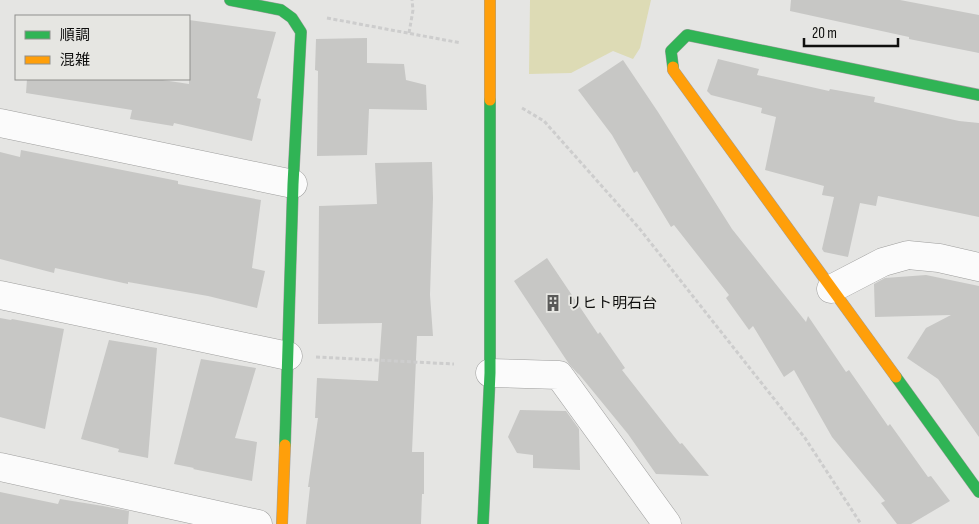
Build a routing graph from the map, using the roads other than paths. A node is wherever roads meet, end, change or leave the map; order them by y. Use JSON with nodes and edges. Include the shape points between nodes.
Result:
{"nodes":[{"id":1,"x":230,"y":0,"type":"edge"},
{"id":2,"x":490,"y":0,"type":"edge"},
{"id":3,"x":979,"y":95,"type":"edge"},
{"id":4,"x":0,"y":123,"type":"edge"},
{"id":5,"x":293,"y":184,"type":"junction"},
{"id":6,"x":979,"y":266,"type":"edge"},
{"id":7,"x":831,"y":289,"type":"junction"},
{"id":8,"x":0,"y":295,"type":"edge"},
{"id":9,"x":288,"y":356,"type":"junction"},
{"id":10,"x":490,"y":373,"type":"junction"},
{"id":11,"x":0,"y":467,"type":"edge"},
{"id":12,"x":979,"y":492,"type":"edge"},
{"id":13,"x":258,"y":524,"type":"edge"},
{"id":14,"x":282,"y":524,"type":"edge"},
{"id":15,"x":483,"y":524,"type":"edge"},
{"id":16,"x":667,"y":524,"type":"edge"}],
"edges":[{"from":1,"to":5,"type":"street","via":[[281,10],[292,18],[301,32]]},
{"from":2,"to":10,"type":"street"},
{"from":3,"to":7,"type":"street","via":[[687,35],[672,51],[673,70]]},
{"from":4,"to":5,"type":"street"},
{"from":5,"to":9,"type":"street"},
{"from":6,"to":7,"type":"street","via":[[908,255],[884,262]]},
{"from":7,"to":12,"type":"street"},
{"from":8,"to":9,"type":"street"},
{"from":9,"to":14,"type":"street"},
{"from":10,"to":15,"type":"street"},
{"from":10,"to":16,"type":"street","via":[[559,375]]},
{"from":11,"to":13,"type":"street"}]}
